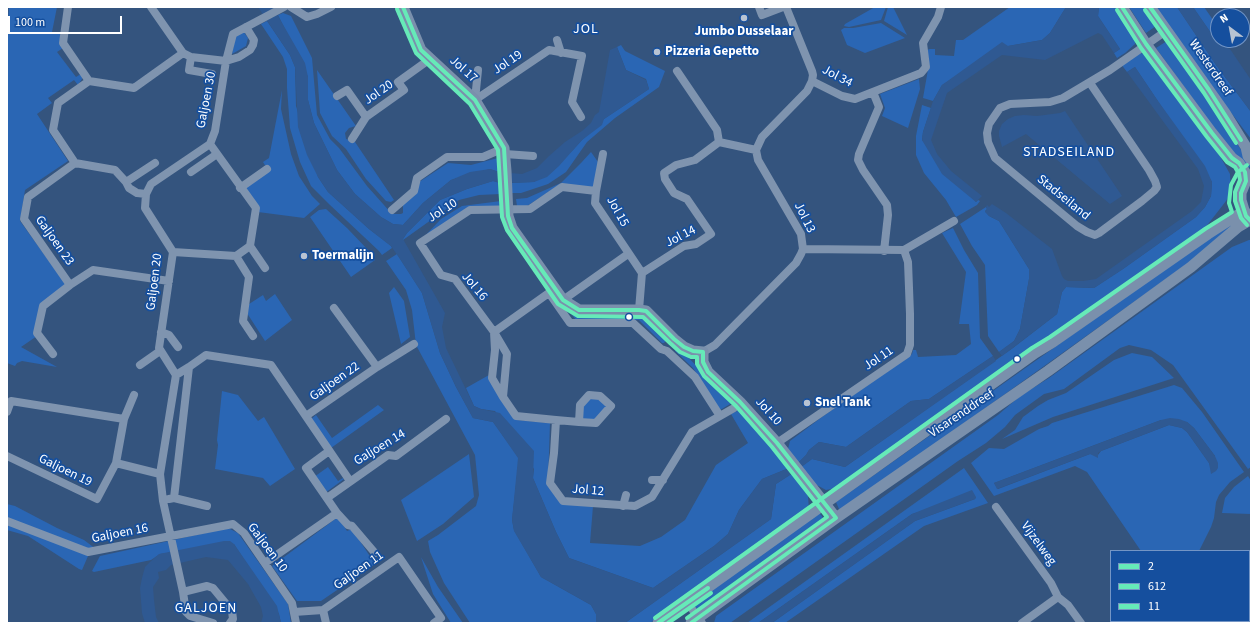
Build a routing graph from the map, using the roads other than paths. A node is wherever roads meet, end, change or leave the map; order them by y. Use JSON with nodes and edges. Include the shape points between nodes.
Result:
{"nodes":[{"id":1,"x":68,"y":7,"type":"edge"},
{"id":2,"x":151,"y":7,"type":"edge"},
{"id":3,"x":291,"y":7,"type":"edge"},
{"id":4,"x":331,"y":7,"type":"edge"},
{"id":5,"x":403,"y":7,"type":"edge"},
{"id":6,"x":759,"y":7,"type":"edge"},
{"id":7,"x":783,"y":7,"type":"edge"},
{"id":8,"x":786,"y":7,"type":"edge"},
{"id":9,"x":940,"y":7,"type":"edge"},
{"id":10,"x":1122,"y":7,"type":"edge"},
{"id":11,"x":1150,"y":7,"type":"edge"},
{"id":12,"x":282,"y":8,"type":"edge"},
{"id":13,"x":246,"y":27,"type":"junction"},
{"id":14,"x":1166,"y":31,"type":"junction"},
{"id":15,"x":557,"y":40,"type":"dead end"},
{"id":16,"x":1146,"y":44,"type":"junction"},
{"id":17,"x":561,"y":53,"type":"junction"},
{"id":18,"x":187,"y":55,"type":"junction"},
{"id":19,"x":430,"y":59,"type":"junction"},
{"id":20,"x":226,"y":61,"type":"junction"},
{"id":21,"x":478,"y":70,"type":"dead end"},
{"id":22,"x":677,"y":71,"type":"dead end"},
{"id":23,"x":212,"y":74,"type":"dead end"},
{"id":24,"x":89,"y":81,"type":"junction"},
{"id":25,"x":812,"y":81,"type":"junction"},
{"id":26,"x":1090,"y":83,"type":"junction"},
{"id":27,"x":873,"y":92,"type":"junction"},
{"id":28,"x":337,"y":96,"type":"dead end"},
{"id":29,"x":475,"y":100,"type":"junction"},
{"id":30,"x":366,"y":116,"type":"junction"},
{"id":31,"x":581,"y":117,"type":"dead end"},
{"id":32,"x":352,"y":139,"type":"dead end"},
{"id":33,"x":719,"y":142,"type":"junction"},
{"id":34,"x":210,"y":144,"type":"junction"},
{"id":35,"x":1248,"y":149,"type":"edge"},
{"id":36,"x":756,"y":150,"type":"junction"},
{"id":37,"x":504,"y":151,"type":"junction"},
{"id":38,"x":217,"y":154,"type":"junction"},
{"id":39,"x":603,"y":154,"type":"dead end"},
{"id":40,"x":532,"y":156,"type":"dead end"},
{"id":41,"x":1251,"y":160,"type":"edge"},
{"id":42,"x":75,"y":163,"type":"junction"},
{"id":43,"x":155,"y":163,"type":"dead end"},
{"id":44,"x":267,"y":169,"type":"dead end"},
{"id":45,"x":191,"y":172,"type":"dead end"},
{"id":46,"x":1246,"y":174,"type":"edge"},
{"id":47,"x":126,"y":182,"type":"junction"},
{"id":48,"x":240,"y":188,"type":"junction"},
{"id":49,"x":596,"y":191,"type":"junction"},
{"id":50,"x":146,"y":194,"type":"junction"},
{"id":51,"x":508,"y":209,"type":"junction"},
{"id":52,"x":392,"y":210,"type":"dead end"},
{"id":53,"x":954,"y":221,"type":"dead end"},
{"id":54,"x":1247,"y":221,"type":"edge"},
{"id":55,"x":420,"y":243,"type":"joint"},
{"id":56,"x":250,"y":246,"type":"junction"},
{"id":57,"x":803,"y":249,"type":"junction"},
{"id":58,"x":904,"y":250,"type":"junction"},
{"id":59,"x":884,"y":251,"type":"junction"},
{"id":60,"x":173,"y":252,"type":"junction"},
{"id":61,"x":628,"y":254,"type":"junction"},
{"id":62,"x":236,"y":256,"type":"junction"},
{"id":63,"x":265,"y":268,"type":"dead end"},
{"id":64,"x":642,"y":273,"type":"junction"},
{"id":65,"x":169,"y":281,"type":"junction"},
{"id":66,"x":70,"y":285,"type":"junction"},
{"id":67,"x":552,"y":291,"type":"junction"},
{"id":68,"x":563,"y":300,"type":"junction"},
{"id":69,"x":334,"y":308,"type":"dead end"},
{"id":70,"x":639,"y":310,"type":"junction"},
{"id":71,"x":161,"y":332,"type":"junction"},
{"id":72,"x":494,"y":332,"type":"junction"},
{"id":73,"x":253,"y":336,"type":"dead end"},
{"id":74,"x":674,"y":339,"type":"junction"},
{"id":75,"x":414,"y":344,"type":"dead end"},
{"id":76,"x":178,"y":347,"type":"dead end"},
{"id":77,"x":160,"y":351,"type":"junction"},
{"id":78,"x":667,"y":351,"type":"junction"},
{"id":79,"x":703,"y":352,"type":"junction"},
{"id":80,"x":53,"y":354,"type":"dead end"},
{"id":81,"x":140,"y":365,"type":"dead end"},
{"id":82,"x":189,"y":367,"type":"junction"},
{"id":83,"x":377,"y":368,"type":"junction"},
{"id":84,"x":176,"y":375,"type":"junction"},
{"id":85,"x":134,"y":395,"type":"dead end"},
{"id":86,"x":503,"y":397,"type":"junction"},
{"id":87,"x":740,"y":402,"type":"junction"},
{"id":88,"x":7,"y":412,"type":"edge"},
{"id":89,"x":306,"y":416,"type":"junction"},
{"id":90,"x":720,"y":416,"type":"junction"},
{"id":91,"x":124,"y":419,"type":"junction"},
{"id":92,"x":446,"y":419,"type":"dead end"},
{"id":93,"x":556,"y":420,"type":"junction"},
{"id":94,"x":579,"y":422,"type":"dead end"},
{"id":95,"x":777,"y":442,"type":"junction"},
{"id":96,"x":325,"y":454,"type":"dead end"},
{"id":97,"x":7,"y":456,"type":"edge"},
{"id":98,"x":116,"y":463,"type":"junction"},
{"id":99,"x":160,"y":474,"type":"junction"},
{"id":100,"x":652,"y":480,"type":"dead end"},
{"id":101,"x":663,"y":480,"type":"junction"},
{"id":102,"x":350,"y":481,"type":"junction"},
{"id":103,"x":626,"y":495,"type":"dead end"},
{"id":104,"x":174,"y":498,"type":"junction"},
{"id":105,"x":327,"y":498,"type":"junction"},
{"id":106,"x":163,"y":501,"type":"junction"},
{"id":107,"x":824,"y":503,"type":"junction"},
{"id":108,"x":208,"y":506,"type":"dead end"},
{"id":109,"x":623,"y":506,"type":"junction"},
{"id":110,"x":996,"y":507,"type":"dead end"},
{"id":111,"x":337,"y":513,"type":"junction"},
{"id":112,"x":836,"y":518,"type":"junction"},
{"id":113,"x":7,"y":521,"type":"edge"},
{"id":114,"x":170,"y":537,"type":"junction"},
{"id":115,"x":375,"y":553,"type":"dead end"},
{"id":116,"x":264,"y":563,"type":"junction"},
{"id":117,"x":182,"y":592,"type":"junction"},
{"id":118,"x":1058,"y":597,"type":"junction"},
{"id":119,"x":687,"y":602,"type":"junction"},
{"id":120,"x":323,"y":610,"type":"junction"},
{"id":121,"x":294,"y":612,"type":"junction"},
{"id":122,"x":697,"y":621,"type":"edge"},
{"id":123,"x":296,"y":622,"type":"edge"},
{"id":124,"x":213,"y":623,"type":"edge"},
{"id":125,"x":230,"y":623,"type":"edge"},
{"id":126,"x":326,"y":623,"type":"edge"},
{"id":127,"x":434,"y":623,"type":"edge"},
{"id":128,"x":658,"y":623,"type":"edge"},
{"id":129,"x":1022,"y":623,"type":"edge"},
{"id":130,"x":1081,"y":623,"type":"edge"}],
"edges":[{"from":1,"to":24,"type":"street","via":[[63,43]]},
{"from":2,"to":18,"type":"street"},
{"from":3,"to":4,"type":"street","via":[[307,17]]},
{"from":5,"to":19,"type":"main road","name":"Jol 17","via":[[421,50]]},
{"from":6,"to":7,"type":"street","via":[[762,15]]},
{"from":8,"to":25,"type":"street","name":"Jol 34","via":[[812,71]]},
{"from":9,"to":27,"type":"street","name":"Jol 34","via":[[938,17],[923,43],[926,67],[921,73]]},
{"from":10,"to":16,"type":"main road"},
{"from":11,"to":14,"type":"main road","name":"Westerdreef"},
{"from":12,"to":13,"type":"street","name":"Galjoen 30"},
{"from":13,"to":20,"type":"street","name":"Galjoen 30","via":[[233,34]]},
{"from":13,"to":20,"type":"street","via":[[254,40],[253,45],[239,57]]},
{"from":14,"to":16,"type":"street","name":"Stadseiland"},
{"from":14,"to":35,"type":"main road","name":"Westerdreef"},
{"from":15,"to":17,"type":"street"},
{"from":16,"to":26,"type":"street","name":"Stadseiland"},
{"from":16,"to":46,"type":"main road"},
{"from":17,"to":29,"type":"street","name":"Jol 19","via":[[549,50]]},
{"from":17,"to":31,"type":"street","name":"Jol 19","via":[[582,56],[572,102]]},
{"from":18,"to":20,"type":"street"},
{"from":18,"to":23,"type":"street","via":[[188,70]]},
{"from":18,"to":24,"type":"street","via":[[134,88]]},
{"from":19,"to":29,"type":"main road","name":"Jol 17"},
{"from":19,"to":30,"type":"street","name":"Jol 20","via":[[398,82],[404,90]]},
{"from":20,"to":34,"type":"street","name":"Galjoen 30","via":[[215,131]]},
{"from":21,"to":29,"type":"street","name":"Jol 19"},
{"from":22,"to":33,"type":"street","via":[[717,130]]},
{"from":24,"to":42,"type":"street","via":[[58,104],[53,130]]},
{"from":25,"to":27,"type":"street","name":"Jol 34","via":[[842,96],[855,99]]},
{"from":25,"to":36,"type":"street","via":[[808,91],[762,137]]},
{"from":26,"to":26,"type":"street","name":"Stadseiland","via":[[1050,102],[1010,104],[1000,108],[989,124],[987,133],[994,158],[1077,226],[1096,235],[1157,187],[1149,170]]},
{"from":27,"to":59,"type":"street","via":[[879,107],[858,160],[887,205]]},
{"from":28,"to":30,"type":"street","name":"Jol 20","via":[[347,90]]},
{"from":29,"to":37,"type":"main road","name":"Jol 17"},
{"from":30,"to":32,"type":"street","name":"Jol 20"},
{"from":33,"to":36,"type":"street"},
{"from":33,"to":64,"type":"street","name":"Jol 14","via":[[695,160],[676,165],[664,173],[674,193],[687,199],[711,234],[696,244],[684,246]]},
{"from":34,"to":38,"type":"street"},
{"from":34,"to":50,"type":"street","name":"Galjoen 30","via":[[151,184]]},
{"from":35,"to":41,"type":"main road","name":"Westerdreef"},
{"from":36,"to":57,"type":"street","name":"Jol 13","via":[[758,160],[801,234]]},
{"from":37,"to":40,"type":"street"},
{"from":37,"to":51,"type":"main road","name":"Jol 17"},
{"from":37,"to":52,"type":"street","via":[[483,157],[447,157],[417,178],[414,191]]},
{"from":38,"to":45,"type":"street"},
{"from":38,"to":48,"type":"street"},
{"from":39,"to":49,"type":"street","name":"Jol 15"},
{"from":42,"to":47,"type":"street","via":[[115,170]]},
{"from":42,"to":66,"type":"street","name":"Galjoen 23","via":[[28,197],[24,219]]},
{"from":43,"to":47,"type":"street"},
{"from":44,"to":48,"type":"street"},
{"from":46,"to":54,"type":"main road","via":[[1237,187],[1235,203]]},
{"from":47,"to":50,"type":"street","via":[[129,188],[137,193]]},
{"from":48,"to":56,"type":"street","via":[[256,208]]},
{"from":49,"to":51,"type":"street","name":"Jol 10","via":[[562,187],[530,208]]},
{"from":49,"to":61,"type":"street","name":"Jol 15","via":[[595,203]]},
{"from":50,"to":60,"type":"street","name":"Galjoen 20","via":[[145,208]]},
{"from":51,"to":55,"type":"street","name":"Jol 10","via":[[470,210]]},
{"from":51,"to":67,"type":"main road","via":[[512,228]]},
{"from":53,"to":58,"type":"street"},
{"from":54,"to":107,"type":"main road","name":"Visarenddreef","via":[[1208,234]]},
{"from":54,"to":112,"type":"main road","name":"Visarenddreef","via":[[1191,267],[1048,371]]},
{"from":55,"to":72,"type":"street","name":"Jol 16","via":[[441,275],[455,279]]},
{"from":56,"to":62,"type":"street"},
{"from":56,"to":63,"type":"street"},
{"from":57,"to":59,"type":"street"},
{"from":57,"to":79,"type":"street","name":"Jol 13","via":[[796,263],[715,345]]},
{"from":58,"to":59,"type":"street"},
{"from":58,"to":95,"type":"street","name":"Jol 11","via":[[908,262],[910,314],[910,345],[907,354]]},
{"from":60,"to":62,"type":"street"},
{"from":60,"to":65,"type":"street","name":"Galjoen 20"},
{"from":61,"to":64,"type":"street","name":"Jol 15"},
{"from":61,"to":68,"type":"street"},
{"from":62,"to":73,"type":"street","via":[[249,277],[243,320]]},
{"from":64,"to":70,"type":"street"},
{"from":65,"to":66,"type":"street","name":"Galjoen 23","via":[[93,270]]},
{"from":65,"to":71,"type":"street","name":"Galjoen 20"},
{"from":66,"to":80,"type":"street","name":"Galjoen 23","via":[[43,306],[37,333]]},
{"from":67,"to":68,"type":"main road"},
{"from":67,"to":72,"type":"street"},
{"from":67,"to":78,"type":"street","via":[[570,323],[633,323]]},
{"from":68,"to":70,"type":"main road","via":[[579,310]]},
{"from":69,"to":83,"type":"street","name":"Galjoen 22"},
{"from":70,"to":74,"type":"main road","via":[[646,311]]},
{"from":71,"to":76,"type":"street","via":[[169,335]]},
{"from":71,"to":77,"type":"street","name":"Galjoen 20"},
{"from":72,"to":86,"type":"street","via":[[492,378]]},
{"from":72,"to":86,"type":"street","name":"Jol 16","via":[[507,354]]},
{"from":74,"to":78,"type":"street"},
{"from":74,"to":79,"type":"main road","via":[[684,347]]},
{"from":75,"to":83,"type":"street","name":"Galjoen 22"},
{"from":77,"to":81,"type":"street"},
{"from":77,"to":84,"type":"street"},
{"from":78,"to":90,"type":"street","via":[[695,377]]},
{"from":79,"to":87,"type":"main road","name":"Jol 10","via":[[703,362],[708,372]]},
{"from":82,"to":84,"type":"street"},
{"from":82,"to":89,"type":"street","name":"Galjoen 22","via":[[206,355],[271,365]]},
{"from":82,"to":104,"type":"street"},
{"from":83,"to":89,"type":"street","name":"Galjoen 22"},
{"from":84,"to":99,"type":"street"},
{"from":85,"to":91,"type":"street","name":"Galjoen 19"},
{"from":86,"to":93,"type":"street","via":[[516,416]]},
{"from":87,"to":90,"type":"street","name":"Jol 12"},
{"from":87,"to":95,"type":"main road","name":"Jol 10"},
{"from":88,"to":91,"type":"street","via":[[11,401]]},
{"from":89,"to":102,"type":"street","name":"Galjoen 22"},
{"from":90,"to":101,"type":"street","name":"Jol 12","via":[[692,432]]},
{"from":91,"to":98,"type":"street","name":"Galjoen 19"},
{"from":92,"to":102,"type":"street","name":"Galjoen 14","via":[[396,456],[388,455]]},
{"from":93,"to":94,"type":"street"},
{"from":93,"to":109,"type":"street","name":"Jol 12","via":[[550,483],[563,501]]},
{"from":95,"to":107,"type":"main road","name":"Jol 10"},
{"from":96,"to":105,"type":"street","via":[[306,468]]},
{"from":97,"to":98,"type":"street","name":"Galjoen 19","via":[[96,499]]},
{"from":98,"to":99,"type":"street"},
{"from":99,"to":106,"type":"street"},
{"from":100,"to":101,"type":"street"},
{"from":101,"to":109,"type":"street","name":"Jol 12","via":[[652,497],[635,506]]},
{"from":102,"to":105,"type":"street","name":"Galjoen 14"},
{"from":103,"to":109,"type":"street"},
{"from":104,"to":106,"type":"street"},
{"from":104,"to":108,"type":"street"},
{"from":105,"to":111,"type":"street"},
{"from":106,"to":114,"type":"street"},
{"from":107,"to":112,"type":"main road","name":"Jol 10"},
{"from":107,"to":119,"type":"main road","name":"Visarenddreef"},
{"from":110,"to":118,"type":"street","name":"Vijzelweg"},
{"from":111,"to":115,"type":"street"},
{"from":111,"to":116,"type":"street"},
{"from":112,"to":122,"type":"main road","name":"Visarenddreef"},
{"from":113,"to":114,"type":"street","name":"Galjoen 16","via":[[88,552]]},
{"from":114,"to":116,"type":"street","name":"Galjoen 10","via":[[233,524],[244,533]]},
{"from":114,"to":117,"type":"street"},
{"from":116,"to":121,"type":"street","name":"Galjoen 10","via":[[292,603]]},
{"from":117,"to":124,"type":"street","via":[[186,612],[190,616]]},
{"from":117,"to":125,"type":"street","via":[[207,586],[213,588],[232,611],[233,619]]},
{"from":118,"to":129,"type":"street"},
{"from":118,"to":130,"type":"street","name":"Vijzelweg","via":[[1068,605]]},
{"from":119,"to":122,"type":"street"},
{"from":119,"to":128,"type":"main road","name":"Visarenddreef"},
{"from":120,"to":121,"type":"street"},
{"from":120,"to":126,"type":"street"},
{"from":120,"to":127,"type":"street","name":"Galjoen 11","via":[[400,557],[441,618]]},
{"from":121,"to":123,"type":"street","name":"Galjoen 10"}]}
